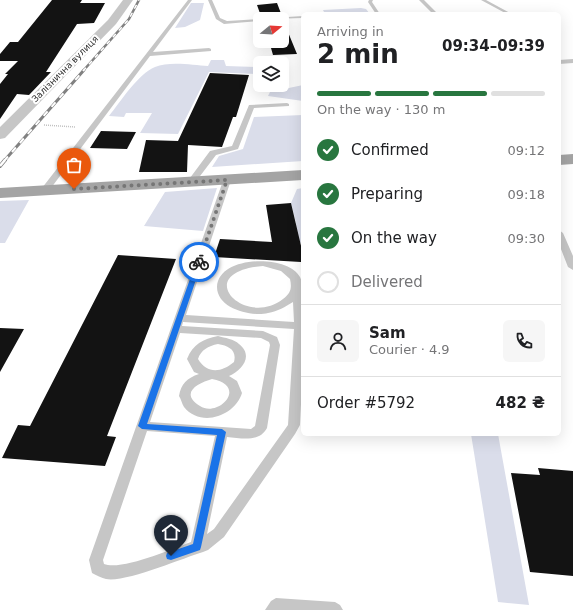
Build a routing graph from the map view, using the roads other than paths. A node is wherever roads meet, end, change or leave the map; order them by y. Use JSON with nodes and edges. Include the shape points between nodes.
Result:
{"nodes":[{"id":1,"x":128,"y":0,"type":"edge"},
{"id":2,"x":190,"y":0,"type":"edge"},
{"id":3,"x":210,"y":0,"type":"edge"},
{"id":4,"x":371,"y":0,"type":"edge"},
{"id":5,"x":421,"y":0,"type":"edge"},
{"id":6,"x":483,"y":0,"type":"edge"},
{"id":7,"x":376,"y":12,"type":"edge"},
{"id":8,"x":434,"y":12,"type":"edge"},
{"id":9,"x":507,"y":12,"type":"edge"},
{"id":10,"x":301,"y":17,"type":"edge"},
{"id":11,"x":289,"y":18,"type":"edge"},
{"id":12,"x":253,"y":21,"type":"edge"},
{"id":13,"x":209,"y":50,"type":"dead end"},
{"id":14,"x":149,"y":54,"type":"junction"},
{"id":15,"x":573,"y":61,"type":"edge"},
{"id":16,"x":561,"y":62,"type":"edge"},
{"id":17,"x":287,"y":105,"type":"dead end"},
{"id":18,"x":0,"y":135,"type":"edge"},
{"id":19,"x":573,"y":159,"type":"edge"},
{"id":20,"x":561,"y":160,"type":"edge"},
{"id":21,"x":301,"y":175,"type":"edge"},
{"id":22,"x":227,"y":180,"type":"junction"},
{"id":23,"x":191,"y":182,"type":"junction"},
{"id":24,"x":45,"y":190,"type":"junction"},
{"id":25,"x":0,"y":193,"type":"edge"},
{"id":26,"x":561,"y":238,"type":"edge"},
{"id":27,"x":573,"y":267,"type":"edge"},
{"id":28,"x":298,"y":289,"type":"junction"},
{"id":29,"x":178,"y":323,"type":"junction"},
{"id":30,"x":299,"y":326,"type":"junction"},
{"id":31,"x":205,"y":413,"type":"junction"},
{"id":32,"x":142,"y":426,"type":"junction"},
{"id":33,"x":200,"y":430,"type":"junction"},
{"id":34,"x":222,"y":432,"type":"junction"},
{"id":35,"x":196,"y":547,"type":"junction"},
{"id":36,"x":273,"y":610,"type":"edge"},
{"id":37,"x":335,"y":610,"type":"edge"}],
"edges":[{"from":1,"to":18,"type":"street","name":"Залізнична вулиця","via":[[112,22]]},
{"from":2,"to":14,"type":"lane"},
{"from":3,"to":12,"type":"lane","via":[[218,19],[226,23]]},
{"from":4,"to":7,"type":"lane"},
{"from":5,"to":8,"type":"lane"},
{"from":6,"to":9,"type":"lane"},
{"from":10,"to":11,"type":"lane"},
{"from":13,"to":14,"type":"lane"},
{"from":14,"to":24,"type":"lane"},
{"from":15,"to":16,"type":"lane"},
{"from":17,"to":23,"type":"lane","via":[[251,106],[235,147],[213,154]]},
{"from":19,"to":20,"type":"main road"},
{"from":21,"to":22,"type":"main road"},
{"from":22,"to":23,"type":"main road"},
{"from":22,"to":29,"type":"lane"},
{"from":23,"to":24,"type":"main road"},
{"from":24,"to":25,"type":"main road"},
{"from":26,"to":27,"type":"lane"},
{"from":28,"to":28,"type":"lane","via":[[286,304],[263,311],[238,307],[228,301],[223,294],[222,286],[230,272],[251,264],[263,264],[274,265],[292,274],[297,281]]},
{"from":28,"to":30,"type":"lane"},
{"from":29,"to":30,"type":"lane"},
{"from":29,"to":32,"type":"lane"},
{"from":29,"to":34,"type":"lane","via":[[263,335],[273,340],[275,345],[261,428],[258,432],[248,434]]},
{"from":30,"to":35,"type":"lane","via":[[295,417],[291,431],[219,533]]},
{"from":31,"to":31,"type":"lane","via":[[213,413],[228,406],[236,395],[232,383],[220,376],[212,375],[204,376],[190,384],[184,396],[186,402],[190,407]]},
{"from":31,"to":33,"type":"lane"},
{"from":32,"to":33,"type":"lane"},
{"from":32,"to":35,"type":"lane","via":[[96,560],[97,568],[107,572],[119,572]]},
{"from":33,"to":34,"type":"lane"},
{"from":34,"to":35,"type":"lane"},
{"from":36,"to":37,"type":"lane","via":[[276,606]]}]}
